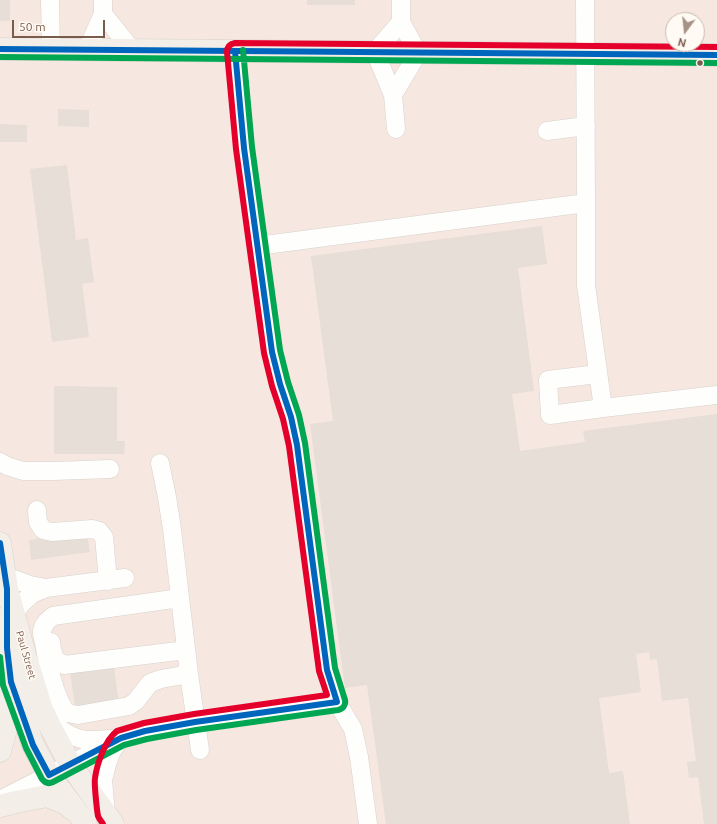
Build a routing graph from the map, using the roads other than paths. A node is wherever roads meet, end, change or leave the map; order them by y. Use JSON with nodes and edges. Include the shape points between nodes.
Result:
{"nodes":[{"id":1,"x":50,"y":0,"type":"edge"},
{"id":2,"x":401,"y":0,"type":"edge"},
{"id":3,"x":585,"y":0,"type":"edge"},
{"id":4,"x":103,"y":7,"type":"edge"},
{"id":5,"x":401,"y":22,"type":"junction"},
{"id":6,"x":0,"y":49,"type":"edge"},
{"id":7,"x":51,"y":50,"type":"junction"},
{"id":8,"x":87,"y":50,"type":"junction"},
{"id":9,"x":132,"y":50,"type":"junction"},
{"id":10,"x":235,"y":51,"type":"junction"},
{"id":11,"x":375,"y":52,"type":"junction"},
{"id":12,"x":418,"y":53,"type":"junction"},
{"id":13,"x":585,"y":54,"type":"junction"},
{"id":14,"x":717,"y":56,"type":"edge"},
{"id":15,"x":393,"y":95,"type":"junction"},
{"id":16,"x":586,"y":126,"type":"junction"},
{"id":17,"x":396,"y":130,"type":"dead end"},
{"id":18,"x":547,"y":130,"type":"dead end"},
{"id":19,"x":586,"y":203,"type":"junction"},
{"id":20,"x":258,"y":246,"type":"junction"},
{"id":21,"x":598,"y":374,"type":"junction"},
{"id":22,"x":717,"y":395,"type":"edge"},
{"id":23,"x":603,"y":408,"type":"junction"},
{"id":24,"x":0,"y":462,"type":"edge"},
{"id":25,"x":160,"y":463,"type":"dead end"},
{"id":26,"x":110,"y":469,"type":"dead end"},
{"id":27,"x":37,"y":510,"type":"dead end"},
{"id":28,"x":3,"y":566,"type":"edge"},
{"id":29,"x":46,"y":588,"type":"junction"},
{"id":30,"x":180,"y":603,"type":"junction"},
{"id":31,"x":14,"y":615,"type":"junction"},
{"id":32,"x":186,"y":650,"type":"junction"},
{"id":33,"x":189,"y":674,"type":"junction"},
{"id":34,"x":11,"y":682,"type":"junction"},
{"id":35,"x":337,"y":702,"type":"junction"},
{"id":36,"x":43,"y":713,"type":"junction"},
{"id":37,"x":195,"y":722,"type":"junction"},
{"id":38,"x":121,"y":738,"type":"junction"},
{"id":39,"x":0,"y":750,"type":"edge"},
{"id":40,"x":200,"y":750,"type":"dead end"},
{"id":41,"x":70,"y":764,"type":"junction"},
{"id":42,"x":48,"y":776,"type":"junction"},
{"id":43,"x":0,"y":800,"type":"edge"},
{"id":44,"x":0,"y":806,"type":"edge"},
{"id":45,"x":109,"y":819,"type":"edge"},
{"id":46,"x":83,"y":820,"type":"edge"},
{"id":47,"x":368,"y":824,"type":"edge"}],
"edges":[{"from":1,"to":7,"type":"street"},
{"from":2,"to":5,"type":"street"},
{"from":3,"to":13,"type":"street"},
{"from":4,"to":8,"type":"street"},
{"from":4,"to":9,"type":"street"},
{"from":5,"to":11,"type":"street"},
{"from":5,"to":12,"type":"street"},
{"from":6,"to":7,"type":"main road"},
{"from":7,"to":8,"type":"main road"},
{"from":8,"to":9,"type":"main road"},
{"from":9,"to":10,"type":"main road"},
{"from":10,"to":11,"type":"main road"},
{"from":10,"to":20,"type":"street","via":[[244,148]]},
{"from":11,"to":12,"type":"main road"},
{"from":11,"to":15,"type":"street"},
{"from":12,"to":13,"type":"main road"},
{"from":12,"to":15,"type":"street"},
{"from":13,"to":14,"type":"main road"},
{"from":13,"to":16,"type":"street"},
{"from":15,"to":17,"type":"street"},
{"from":16,"to":18,"type":"street"},
{"from":16,"to":19,"type":"street"},
{"from":19,"to":20,"type":"street"},
{"from":19,"to":21,"type":"street","via":[[586,285]]},
{"from":20,"to":35,"type":"street","via":[[272,352],[297,445],[327,670]]},
{"from":21,"to":23,"type":"street"},
{"from":21,"to":23,"type":"street","via":[[548,380],[550,415]]},
{"from":22,"to":23,"type":"street"},
{"from":24,"to":26,"type":"street","via":[[23,470]]},
{"from":25,"to":30,"type":"street","via":[[172,529]]},
{"from":27,"to":29,"type":"street","via":[[38,522],[43,530],[99,531],[104,537],[116,580]]},
{"from":28,"to":29,"type":"street","via":[[30,585]]},
{"from":28,"to":31,"type":"main road","name":"Paul Street"},
{"from":28,"to":34,"type":"main road","name":"Paul Street"},
{"from":29,"to":31,"type":"street","via":[[32,594]]},
{"from":30,"to":32,"type":"street"},
{"from":30,"to":32,"type":"street","via":[[55,627],[51,633],[52,649],[55,659],[64,665]]},
{"from":30,"to":33,"type":"street","via":[[53,616],[47,620],[42,630],[53,683],[67,713],[78,715],[129,706],[150,683]]},
{"from":31,"to":36,"type":"main road","name":"Paul Street"},
{"from":32,"to":33,"type":"street"},
{"from":33,"to":37,"type":"street"},
{"from":34,"to":39,"type":"main road","via":[[8,722]]},
{"from":34,"to":42,"type":"main road","name":"Paul Street","via":[[33,745]]},
{"from":35,"to":37,"type":"street"},
{"from":35,"to":47,"type":"street","via":[[353,729]]},
{"from":36,"to":38,"type":"street","via":[[69,735],[87,740]]},
{"from":36,"to":41,"type":"main road","name":"Paul Street"},
{"from":37,"to":38,"type":"street"},
{"from":37,"to":40,"type":"street"},
{"from":38,"to":41,"type":"street"},
{"from":38,"to":45,"type":"street","via":[[112,751],[103,780]]},
{"from":41,"to":42,"type":"street"},
{"from":41,"to":45,"type":"main road","name":"Paul Street"},
{"from":42,"to":43,"type":"street"},
{"from":42,"to":46,"type":"main road","name":"Paul Street"},
{"from":44,"to":46,"type":"main road","via":[[47,796],[65,803]]}]}
